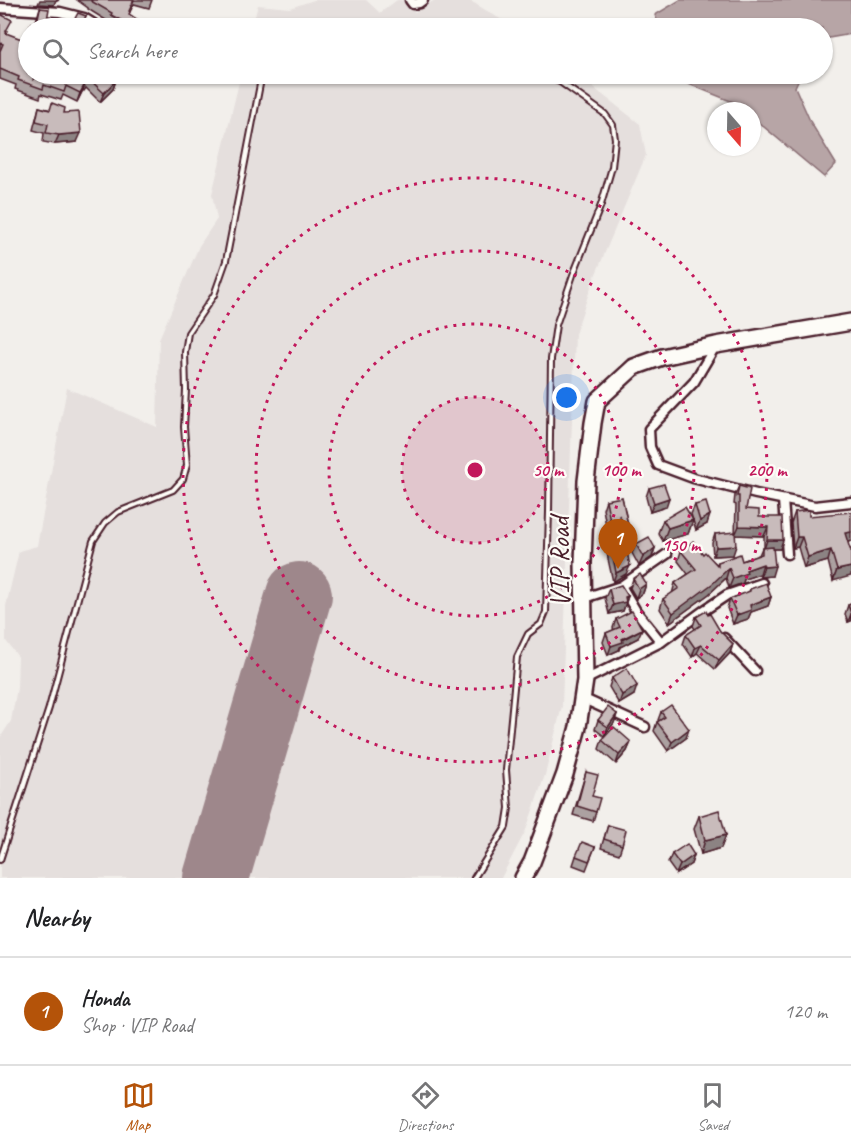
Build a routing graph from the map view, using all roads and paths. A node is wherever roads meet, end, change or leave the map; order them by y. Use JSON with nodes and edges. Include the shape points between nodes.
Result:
{"nodes":[{"id":1,"x":410,"y":0,"type":"edge"},
{"id":2,"x":423,"y":0,"type":"edge"},
{"id":3,"x":0,"y":8,"type":"edge"},
{"id":4,"x":84,"y":18,"type":"edge"},
{"id":5,"x":260,"y":84,"type":"edge"},
{"id":6,"x":563,"y":84,"type":"edge"},
{"id":7,"x":851,"y":322,"type":"edge"},
{"id":8,"x":716,"y":345,"type":"junction"},
{"id":9,"x":783,"y":500,"type":"junction"},
{"id":10,"x":851,"y":502,"type":"edge"},
{"id":11,"x":667,"y":554,"type":"dead end"},
{"id":12,"x":787,"y":554,"type":"dead end"},
{"id":13,"x":762,"y":583,"type":"edge"},
{"id":14,"x":621,"y":586,"type":"junction"},
{"id":15,"x":584,"y":598,"type":"junction"},
{"id":16,"x":706,"y":609,"type":"junction"},
{"id":17,"x":712,"y":618,"type":"edge"},
{"id":18,"x":717,"y":628,"type":"edge"},
{"id":19,"x":662,"y":642,"type":"junction"},
{"id":20,"x":755,"y":671,"type":"dead end"},
{"id":21,"x":585,"y":680,"type":"junction"},
{"id":22,"x":582,"y":698,"type":"junction"},
{"id":23,"x":645,"y":727,"type":"dead end"},
{"id":24,"x":0,"y":860,"type":"edge"},
{"id":25,"x":474,"y":878,"type":"edge"},
{"id":26,"x":523,"y":878,"type":"edge"}],
"edges":[{"from":1,"to":2,"type":"street"},
{"from":3,"to":4,"type":"street","via":[[60,12]]},
{"from":5,"to":24,"type":"lane","via":[[226,261],[214,295],[188,333],[184,427],[187,465],[183,479],[173,490],[118,512],[93,541],[49,708]]},
{"from":6,"to":25,"type":"lane","via":[[605,114],[613,125],[612,167],[556,325],[551,359],[546,612],[541,624],[528,634],[518,657],[506,770],[506,827]]},
{"from":7,"to":8,"type":"highway","name":"VIP Road"},
{"from":8,"to":9,"type":"street","via":[[694,382],[649,429],[650,447],[658,465],[693,478]]},
{"from":8,"to":15,"type":"highway","name":"VIP Road","via":[[634,367],[597,401],[586,481]]},
{"from":9,"to":10,"type":"street","via":[[815,506]]},
{"from":9,"to":12,"type":"street"},
{"from":11,"to":14,"type":"street"},
{"from":13,"to":16,"type":"street","via":[[727,595]]},
{"from":14,"to":15,"type":"street"},
{"from":14,"to":19,"type":"street"},
{"from":15,"to":21,"type":"highway","name":"VIP Road"},
{"from":16,"to":17,"type":"street"},
{"from":16,"to":19,"type":"street"},
{"from":18,"to":20,"type":"street"},
{"from":19,"to":21,"type":"street"},
{"from":21,"to":22,"type":"highway","name":"VIP Road"},
{"from":22,"to":23,"type":"street"},
{"from":22,"to":26,"type":"highway","name":"VIP Road","via":[[566,774]]}]}
